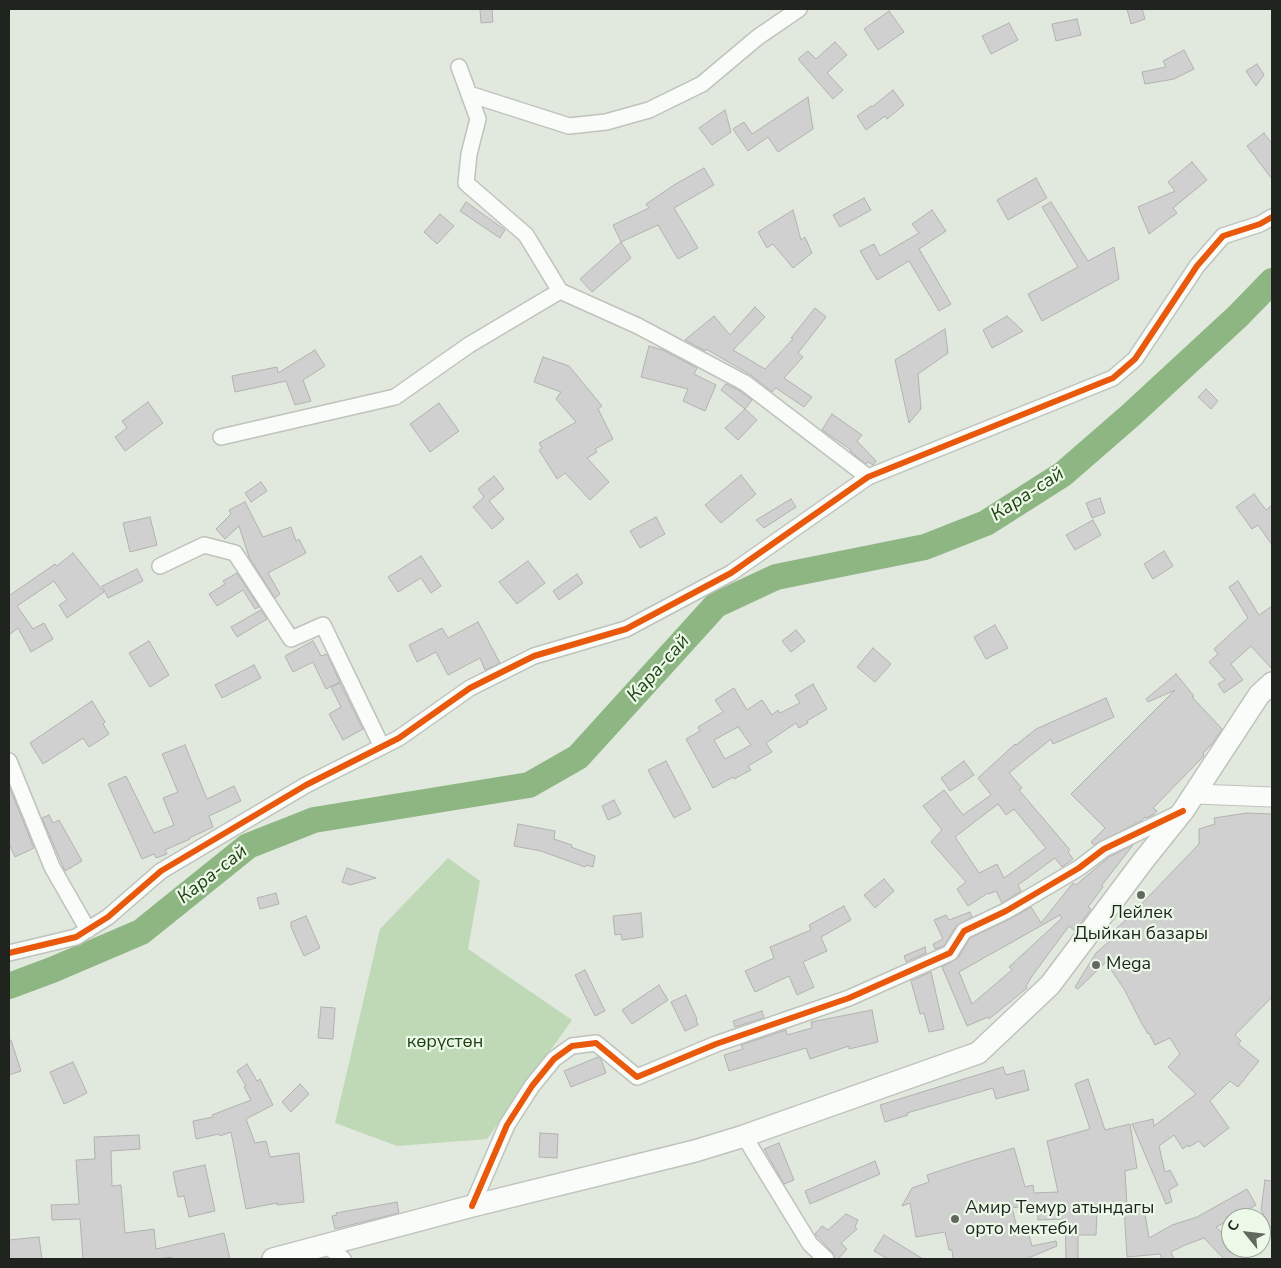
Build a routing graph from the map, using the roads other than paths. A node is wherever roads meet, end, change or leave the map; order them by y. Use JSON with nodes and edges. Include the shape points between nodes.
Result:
{"nodes":[{"id":1,"x":799,"y":9,"type":"edge"},
{"id":2,"x":459,"y":67,"type":"dead end"},
{"id":3,"x":469,"y":94,"type":"junction"},
{"id":4,"x":1272,"y":217,"type":"edge"},
{"id":5,"x":560,"y":291,"type":"junction"},
{"id":6,"x":221,"y":437,"type":"dead end"},
{"id":7,"x":868,"y":477,"type":"junction"},
{"id":8,"x":160,"y":566,"type":"dead end"},
{"id":9,"x":1272,"y":683,"type":"edge"},
{"id":10,"x":382,"y":747,"type":"junction"},
{"id":11,"x":9,"y":761,"type":"edge"},
{"id":12,"x":1196,"y":794,"type":"junction"},
{"id":13,"x":1272,"y":797,"type":"edge"},
{"id":14,"x":1183,"y":811,"type":"junction"},
{"id":15,"x":88,"y":930,"type":"junction"},
{"id":16,"x":9,"y":953,"type":"edge"},
{"id":17,"x":744,"y":1136,"type":"junction"},
{"id":18,"x":472,"y":1206,"type":"junction"},
{"id":19,"x":326,"y":1245,"type":"junction"},
{"id":20,"x":273,"y":1259,"type":"edge"},
{"id":21,"x":343,"y":1259,"type":"edge"},
{"id":22,"x":826,"y":1259,"type":"edge"}],
"edges":[{"from":1,"to":3,"type":"street","via":[[758,37],[702,84],[649,110],[606,122],[569,126]]},
{"from":2,"to":3,"type":"street"},
{"from":3,"to":5,"type":"street","via":[[478,120],[466,183],[526,235]]},
{"from":4,"to":7,"type":"street","via":[[1223,236],[1197,266],[1135,359],[1113,378]]},
{"from":5,"to":6,"type":"street","via":[[469,345],[395,396]]},
{"from":5,"to":7,"type":"street","via":[[638,326],[745,383]]},
{"from":7,"to":10,"type":"street","via":[[731,573],[626,629],[534,656],[470,688]]},
{"from":8,"to":10,"type":"street","via":[[204,545],[235,553],[291,639],[323,625]]},
{"from":9,"to":12,"type":"main road","via":[[1259,695]]},
{"from":10,"to":15,"type":"street","via":[[306,785],[161,871],[108,918]]},
{"from":11,"to":15,"type":"street","via":[[52,867]]},
{"from":12,"to":13,"type":"street"},
{"from":12,"to":14,"type":"main road"},
{"from":14,"to":17,"type":"main road","via":[[1050,985],[978,1053]]},
{"from":14,"to":18,"type":"street","via":[[1104,849],[1079,868],[964,931],[950,953],[849,998],[716,1044],[637,1077],[596,1043],[572,1046],[554,1059],[507,1124]]},
{"from":15,"to":16,"type":"street","via":[[76,937]]},
{"from":17,"to":18,"type":"main road"},
{"from":17,"to":22,"type":"street","via":[[810,1244]]},
{"from":18,"to":19,"type":"main road"},
{"from":19,"to":20,"type":"main road"},
{"from":19,"to":21,"type":"street"}]}
